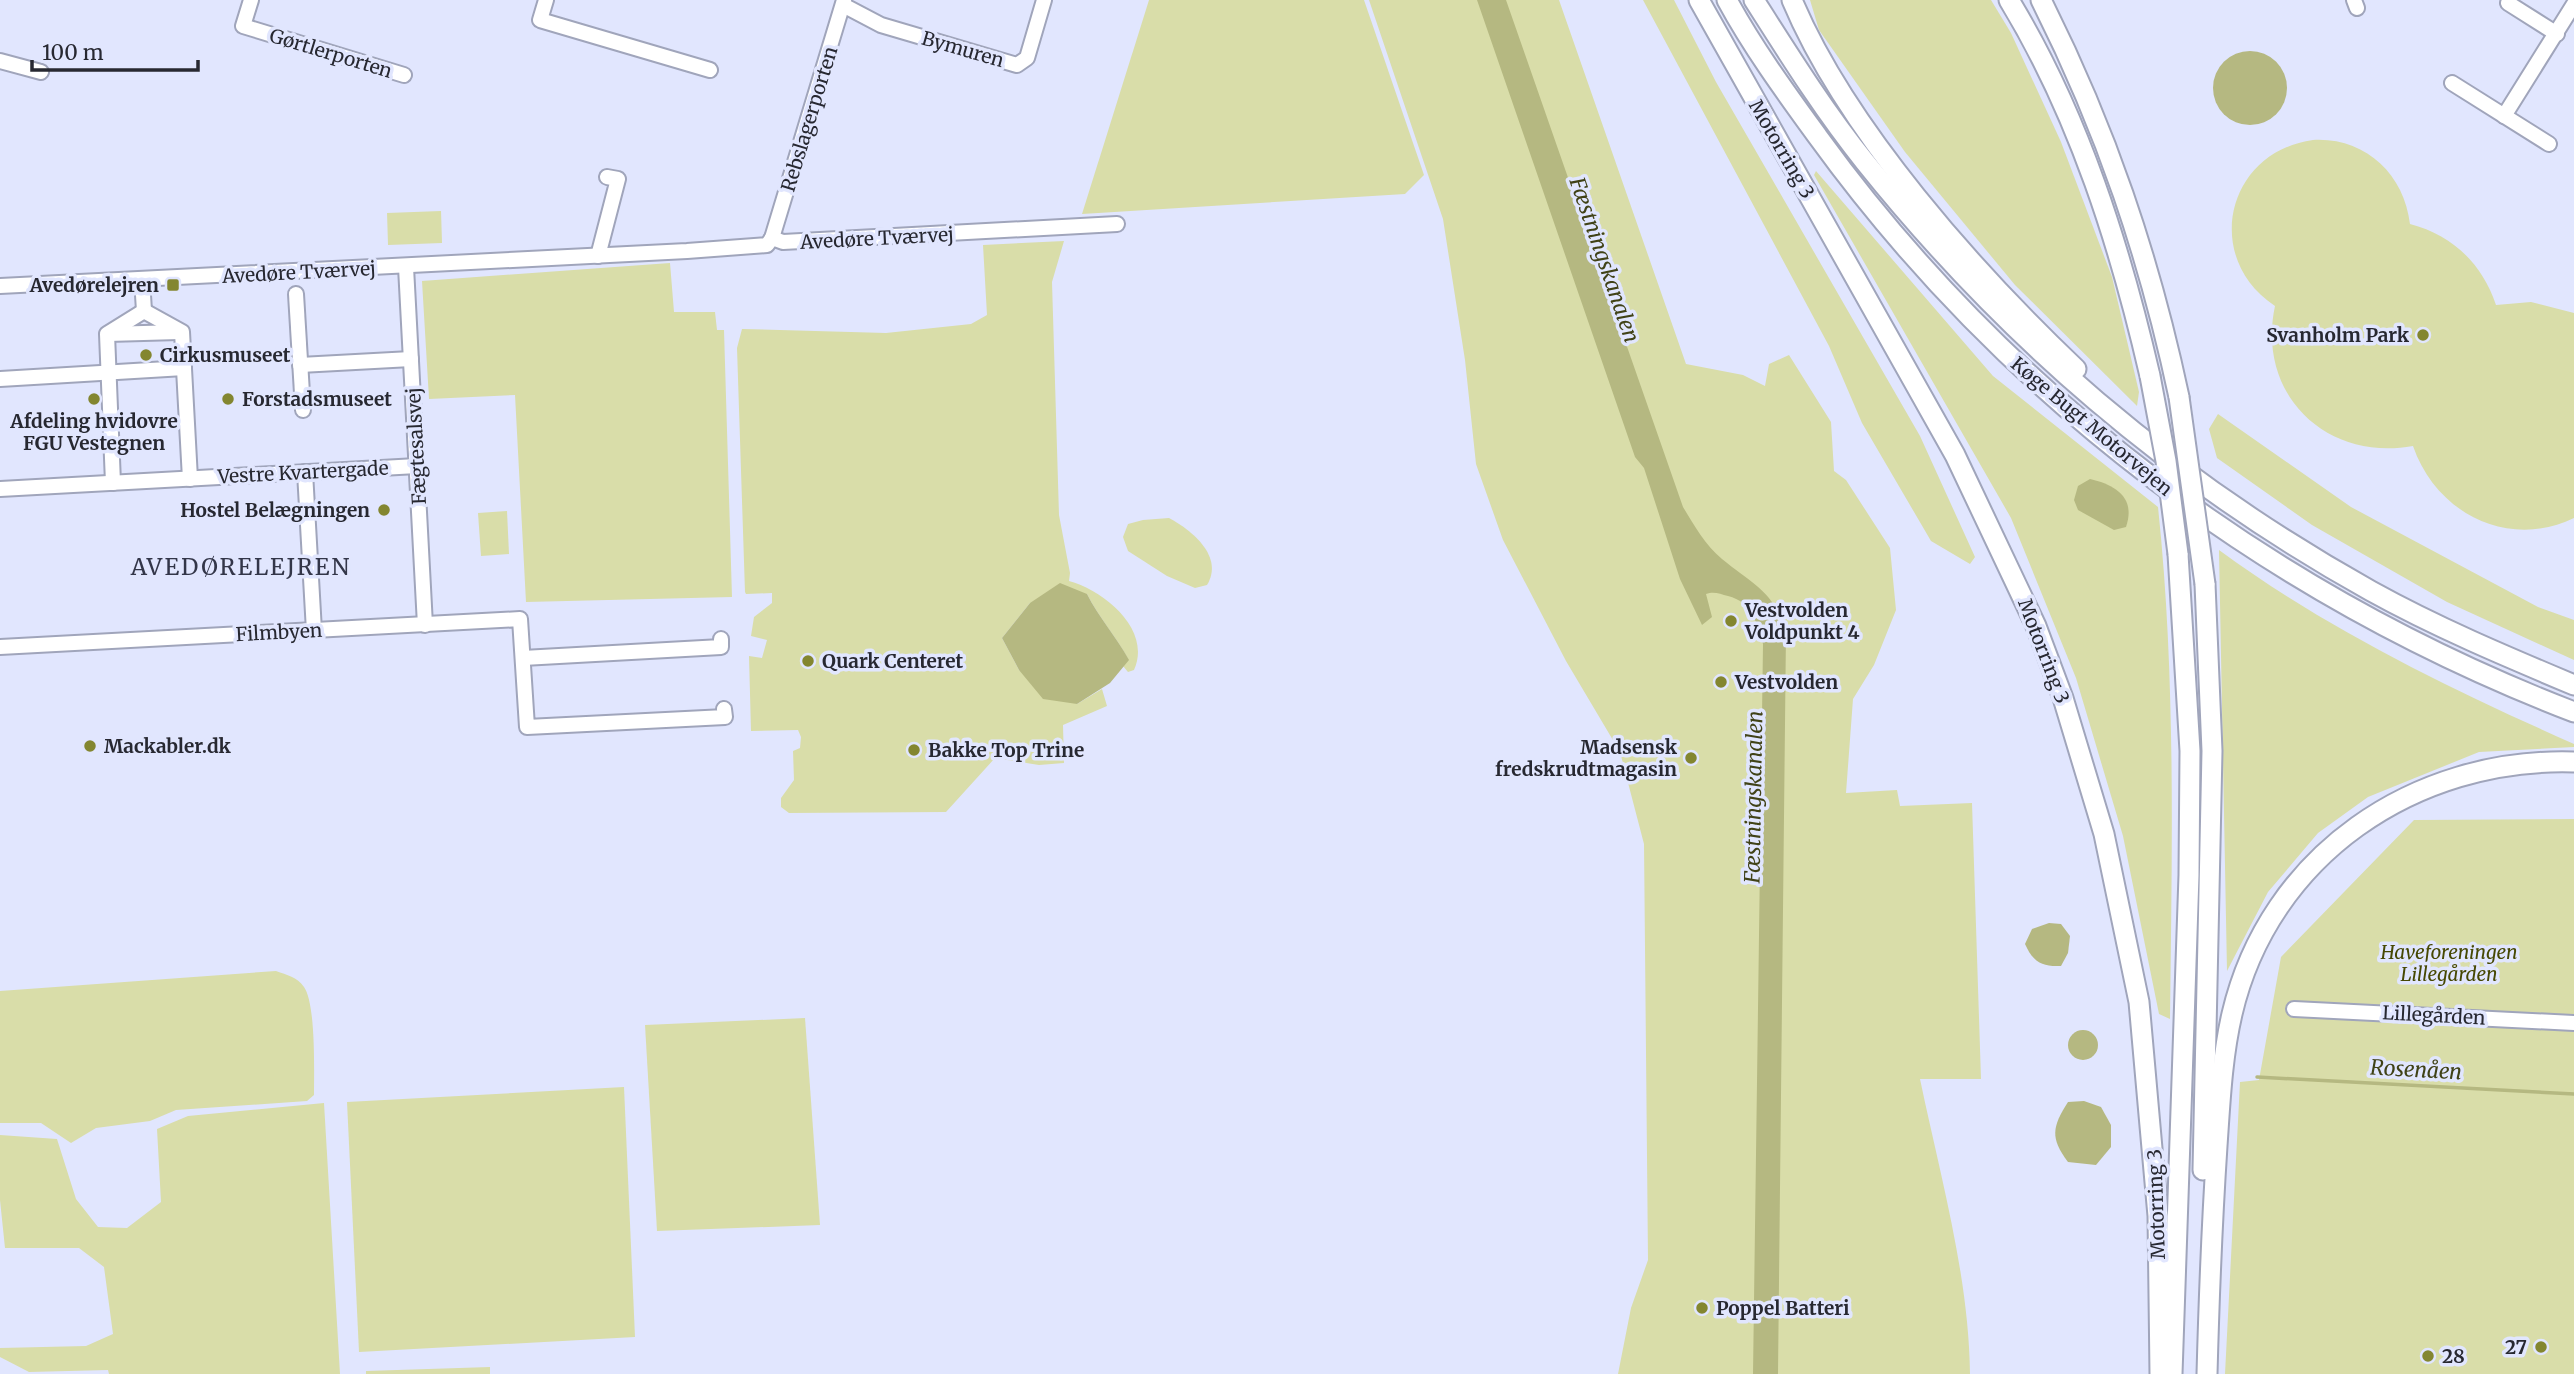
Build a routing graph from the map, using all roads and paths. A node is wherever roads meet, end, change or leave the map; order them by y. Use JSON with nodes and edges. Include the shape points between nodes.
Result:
{"nodes":[{"id":1,"x":251,"y":0,"type":"edge"},
{"id":2,"x":546,"y":0,"type":"edge"},
{"id":3,"x":1044,"y":0,"type":"edge"},
{"id":4,"x":1699,"y":0,"type":"edge"},
{"id":5,"x":1727,"y":0,"type":"edge"},
{"id":6,"x":1754,"y":0,"type":"edge"},
{"id":7,"x":1792,"y":0,"type":"edge"},
{"id":8,"x":2010,"y":0,"type":"edge"},
{"id":9,"x":2041,"y":0,"type":"edge"},
{"id":10,"x":844,"y":2,"type":"edge"},
{"id":11,"x":2508,"y":3,"type":"dead end"},
{"id":12,"x":2574,"y":4,"type":"edge"},
{"id":13,"x":2557,"y":34,"type":"junction"},
{"id":14,"x":0,"y":61,"type":"edge"},
{"id":15,"x":710,"y":69,"type":"dead end"},
{"id":16,"x":41,"y":72,"type":"dead end"},
{"id":17,"x":404,"y":75,"type":"dead end"},
{"id":18,"x":2452,"y":83,"type":"dead end"},
{"id":19,"x":2504,"y":116,"type":"junction"},
{"id":20,"x":2549,"y":144,"type":"dead end"},
{"id":21,"x":607,"y":177,"type":"dead end"},
{"id":22,"x":1117,"y":224,"type":"dead end"},
{"id":23,"x":772,"y":238,"type":"junction"},
{"id":24,"x":598,"y":256,"type":"junction"},
{"id":25,"x":406,"y":267,"type":"junction"},
{"id":26,"x":142,"y":279,"type":"junction"},
{"id":27,"x":0,"y":286,"type":"edge"},
{"id":28,"x":296,"y":294,"type":"dead end"},
{"id":29,"x":144,"y":311,"type":"junction"},
{"id":30,"x":182,"y":332,"type":"junction"},
{"id":31,"x":107,"y":334,"type":"junction"},
{"id":32,"x":411,"y":359,"type":"junction"},
{"id":33,"x":300,"y":365,"type":"junction"},
{"id":34,"x":184,"y":368,"type":"junction"},
{"id":35,"x":107,"y":372,"type":"junction"},
{"id":36,"x":0,"y":379,"type":"edge"},
{"id":37,"x":303,"y":411,"type":"dead end"},
{"id":38,"x":2137,"y":435,"type":"junction"},
{"id":39,"x":417,"y":466,"type":"junction"},
{"id":40,"x":305,"y":472,"type":"junction"},
{"id":41,"x":190,"y":479,"type":"junction"},
{"id":42,"x":113,"y":483,"type":"junction"},
{"id":43,"x":0,"y":489,"type":"edge"},
{"id":44,"x":425,"y":625,"type":"junction"},
{"id":45,"x":314,"y":631,"type":"junction"},
{"id":46,"x":721,"y":639,"type":"dead end"},
{"id":47,"x":0,"y":647,"type":"edge"},
{"id":48,"x":523,"y":658,"type":"junction"},
{"id":49,"x":2574,"y":685,"type":"edge"},
{"id":50,"x":724,"y":709,"type":"dead end"},
{"id":51,"x":2574,"y":712,"type":"edge"},
{"id":52,"x":2574,"y":762,"type":"edge"},
{"id":53,"x":2294,"y":1009,"type":"dead end"},
{"id":54,"x":2574,"y":1023,"type":"edge"},
{"id":55,"x":2160,"y":1374,"type":"edge"},
{"id":56,"x":2172,"y":1374,"type":"edge"},
{"id":57,"x":2200,"y":1374,"type":"edge"},
{"id":58,"x":2207,"y":1374,"type":"edge"}],
"edges":[{"from":1,"to":17,"type":"street","name":"Gørtlerporten","via":[[243,26]]},
{"from":2,"to":15,"type":"street","via":[[540,20]]},
{"from":3,"to":10,"type":"street","name":"Bymuren","via":[[1027,58],[1017,65],[881,25]]},
{"from":4,"to":55,"type":"highway","name":"Motorring 3","via":[[1955,455],[2036,626],[2067,710],[2104,834],[2139,1002],[2157,1204]]},
{"from":5,"to":51,"type":"highway","name":"Køge Bugt Motorvejen","via":[[1782,88],[1904,246],[2026,374],[2078,420],[2200,515],[2310,586],[2432,652]]},
{"from":6,"to":38,"type":"highway","name":"Køge Bugt Motorvejen","via":[[1864,160],[1923,232],[2043,356]]},
{"from":7,"to":38,"type":"highway","via":[[1826,68],[1908,183],[1990,280],[2041,336],[2115,405]]},
{"from":8,"to":56,"type":"highway","bridge":true,"via":[[2082,148],[2109,224],[2150,376],[2178,554],[2189,724],[2189,820]]},
{"from":9,"to":57,"type":"highway","bridge":true,"via":[[2075,69],[2126,196],[2152,281],[2179,397],[2205,584],[2212,765]]},
{"from":10,"to":23,"type":"street","name":"Rebslagerporten"},
{"from":11,"to":13,"type":"street"},
{"from":12,"to":13,"type":"street"},
{"from":13,"to":19,"type":"street"},
{"from":14,"to":16,"type":"street"},
{"from":18,"to":19,"type":"street"},
{"from":19,"to":20,"type":"street"},
{"from":21,"to":24,"type":"street","via":[[618,179]]},
{"from":22,"to":23,"type":"street","name":"Avedøre Tværvej","via":[[918,237],[783,242]]},
{"from":23,"to":24,"type":"street","name":"Avedøre Tværvej","via":[[767,245]]},
{"from":24,"to":25,"type":"street","name":"Avedøre Tværvej"},
{"from":25,"to":26,"type":"street","name":"Avedøre Tværvej"},
{"from":25,"to":32,"type":"street","name":"Fægtesalsvej"},
{"from":26,"to":27,"type":"street","name":"Avedøre Tværvej"},
{"from":26,"to":29,"type":"street"},
{"from":28,"to":33,"type":"street"},
{"from":29,"to":30,"type":"street"},
{"from":29,"to":31,"type":"street"},
{"from":30,"to":31,"type":"street"},
{"from":30,"to":34,"type":"street"},
{"from":31,"to":35,"type":"street"},
{"from":32,"to":33,"type":"street"},
{"from":32,"to":39,"type":"street","name":"Fægtesalsvej"},
{"from":33,"to":37,"type":"street"},
{"from":34,"to":35,"type":"street"},
{"from":34,"to":41,"type":"street"},
{"from":35,"to":36,"type":"street"},
{"from":35,"to":42,"type":"street"},
{"from":38,"to":49,"type":"highway","name":"Køge Bugt Motorvejen","via":[[2257,522],[2371,591]]},
{"from":39,"to":40,"type":"street","name":"Vestre Kvartergade"},
{"from":39,"to":44,"type":"street","name":"Fægtesalsvej"},
{"from":40,"to":41,"type":"street","name":"Vestre Kvartergade"},
{"from":40,"to":45,"type":"street"},
{"from":41,"to":42,"type":"street","name":"Vestre Kvartergade"},
{"from":42,"to":43,"type":"street","name":"Vestre Kvartergade"},
{"from":44,"to":45,"type":"street","name":"Filmbyen"},
{"from":44,"to":48,"type":"street","name":"Filmbyen","via":[[520,619]]},
{"from":45,"to":47,"type":"street","name":"Filmbyen"},
{"from":46,"to":48,"type":"street","via":[[721,647]]},
{"from":48,"to":50,"type":"street","name":"Filmbyen","via":[[527,727],[725,717]]},
{"from":52,"to":58,"type":"highway","via":[[2486,768],[2404,796],[2354,827],[2320,858],[2273,916],[2241,985],[2225,1058]]},
{"from":53,"to":54,"type":"street","name":"Lillegården"}]}
